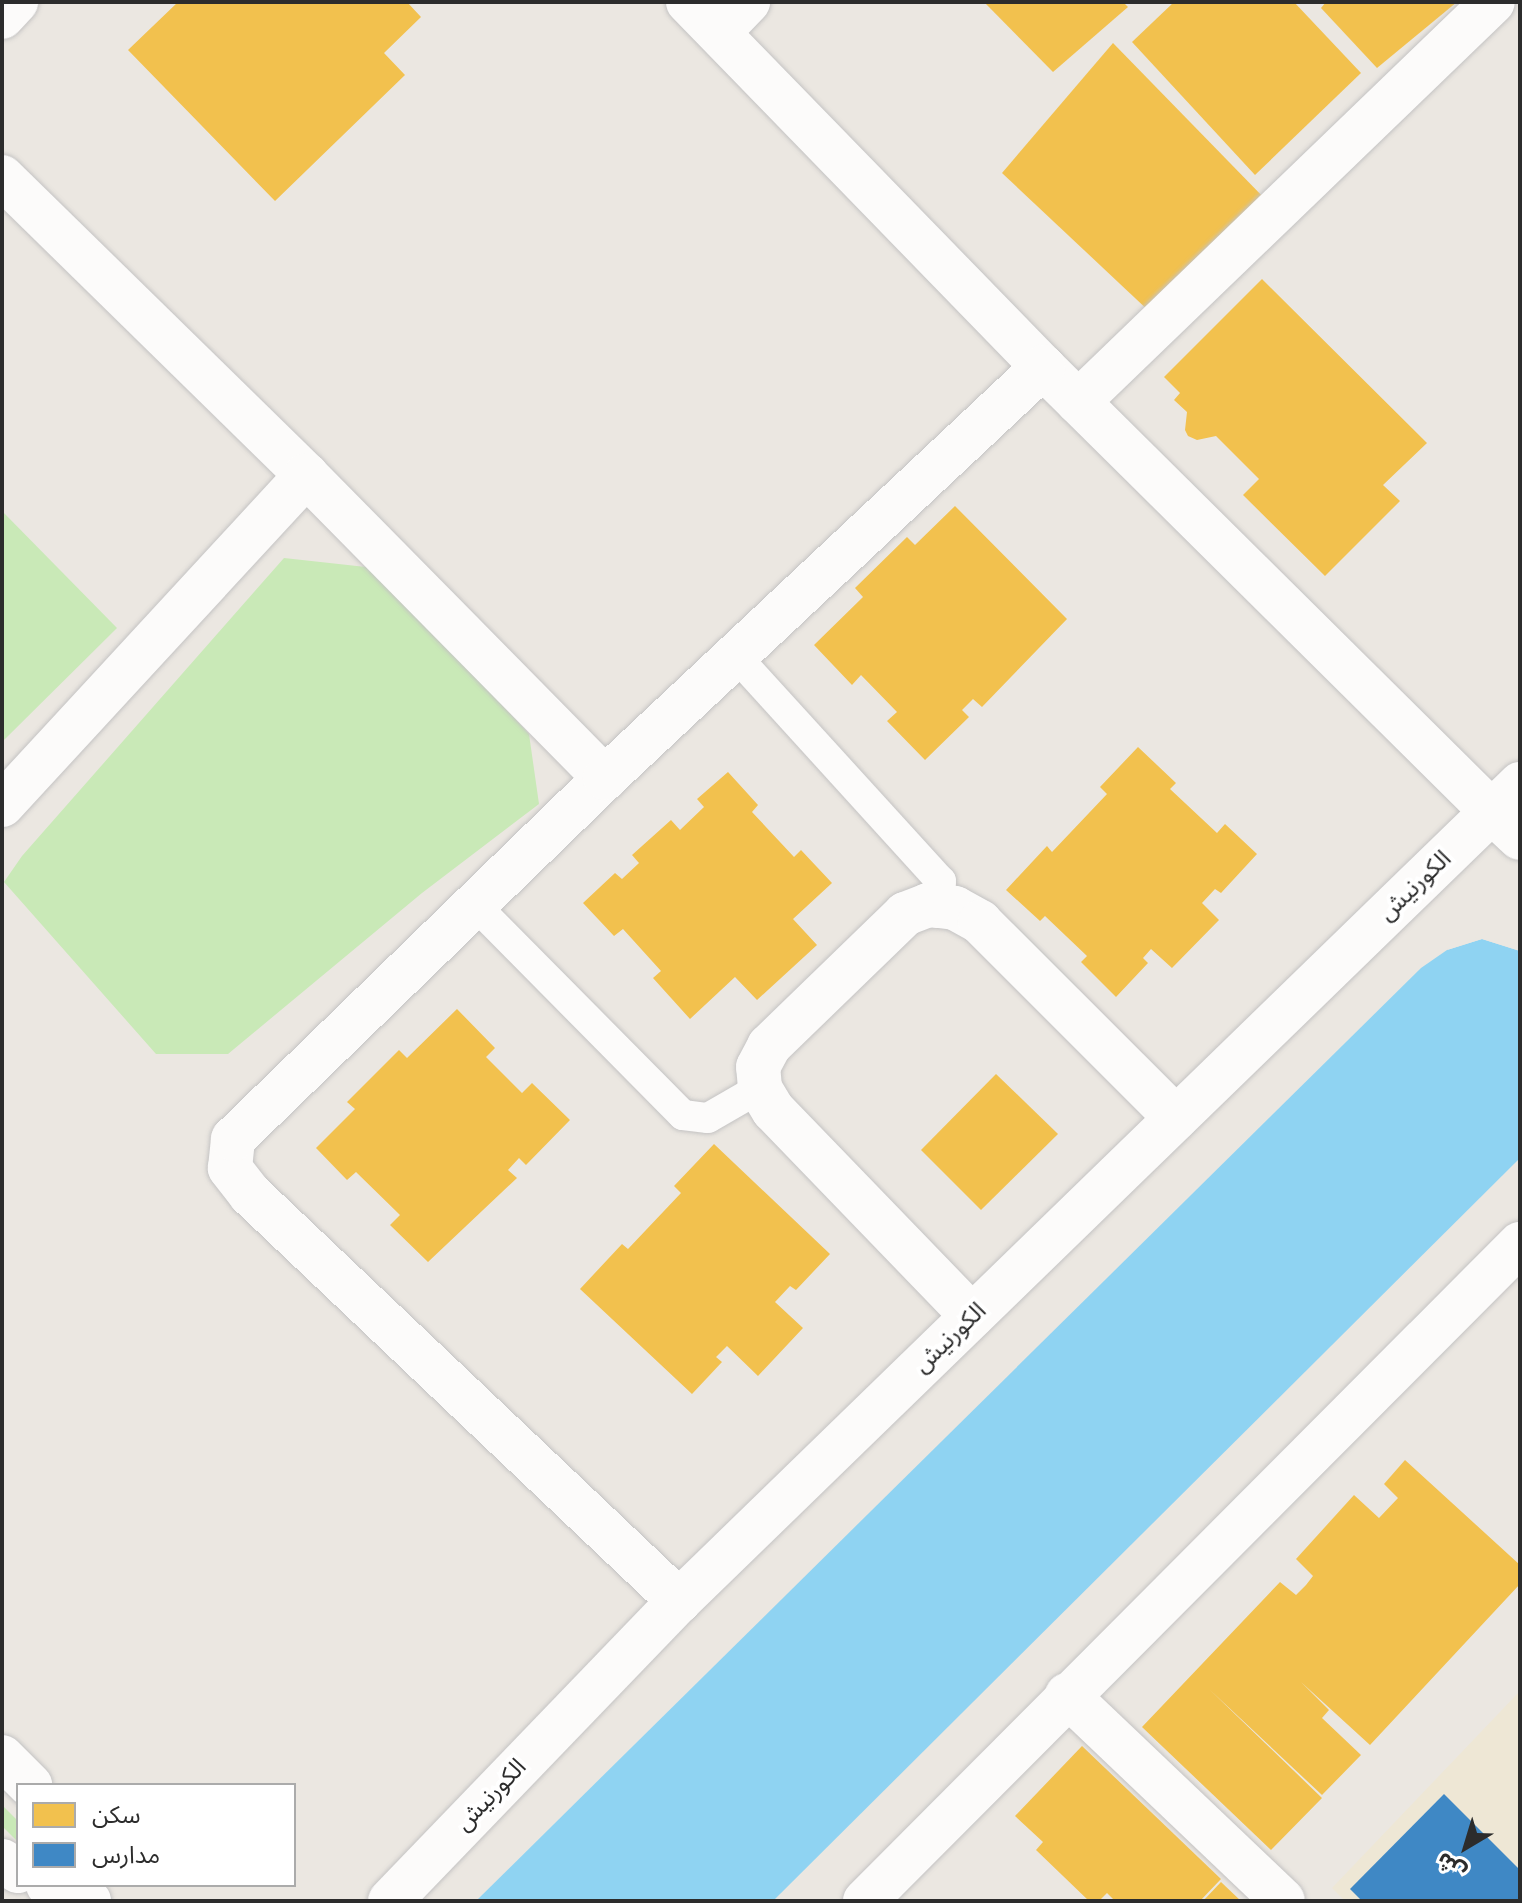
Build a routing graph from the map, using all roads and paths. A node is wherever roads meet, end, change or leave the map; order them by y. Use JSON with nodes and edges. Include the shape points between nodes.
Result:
{"nodes":[{"id":1,"x":16,"y":2,"type":"edge"},
{"id":2,"x":1493,"y":2,"type":"edge"},
{"id":3,"x":719,"y":12,"type":"edge"},
{"id":4,"x":2,"y":17,"type":"edge"},
{"id":5,"x":2,"y":177,"type":"edge"},
{"id":6,"x":1043,"y":367,"type":"junction"},
{"id":7,"x":1078,"y":402,"type":"junction"},
{"id":8,"x":306,"y":475,"type":"junction"},
{"id":9,"x":735,"y":655,"type":"junction"},
{"id":10,"x":605,"y":778,"type":"junction"},
{"id":11,"x":2,"y":805,"type":"edge"},
{"id":12,"x":1511,"y":811,"type":"edge"},
{"id":13,"x":474,"y":904,"type":"junction"},
{"id":14,"x":939,"y":906,"type":"junction"},
{"id":15,"x":760,"y":1088,"type":"junction"},
{"id":16,"x":1176,"y":1118,"type":"junction"},
{"id":17,"x":1520,"y":1244,"type":"edge"},
{"id":18,"x":972,"y":1316,"type":"junction"},
{"id":19,"x":679,"y":1601,"type":"junction"},
{"id":20,"x":1067,"y":1695,"type":"junction"},
{"id":21,"x":2,"y":1757,"type":"edge"},
{"id":22,"x":28,"y":1783,"type":"edge"},
{"id":23,"x":390,"y":1901,"type":"edge"},
{"id":24,"x":865,"y":1901,"type":"edge"},
{"id":25,"x":1283,"y":1901,"type":"edge"}],
"edges":[{"from":1,"to":4,"type":"street"},
{"from":2,"to":7,"type":"street"},
{"from":3,"to":6,"type":"street"},
{"from":5,"to":8,"type":"street"},
{"from":6,"to":7,"type":"street"},
{"from":6,"to":9,"type":"street"},
{"from":7,"to":12,"type":"street"},
{"from":8,"to":10,"type":"street"},
{"from":8,"to":11,"type":"street"},
{"from":9,"to":10,"type":"street"},
{"from":9,"to":14,"type":"lane","via":[[941,881]]},
{"from":10,"to":13,"type":"street"},
{"from":12,"to":16,"type":"street","name":"الكورنيش"},
{"from":13,"to":15,"type":"lane","via":[[683,1115],[708,1118]]},
{"from":13,"to":19,"type":"street","via":[[253,1115],[233,1139],[230,1168],[250,1194]]},
{"from":14,"to":15,"type":"street","via":[[905,914],[769,1046],[758,1067]]},
{"from":14,"to":16,"type":"street","via":[[980,922]]},
{"from":15,"to":18,"type":"street","via":[[773,1110]]},
{"from":16,"to":18,"type":"street","name":"الكورنيش"},
{"from":17,"to":20,"type":"street"},
{"from":18,"to":19,"type":"street","name":"الكورنيش"},
{"from":19,"to":23,"type":"street","name":"الكورنيش"},
{"from":20,"to":24,"type":"street"},
{"from":20,"to":25,"type":"street"},
{"from":21,"to":22,"type":"street"}]}
